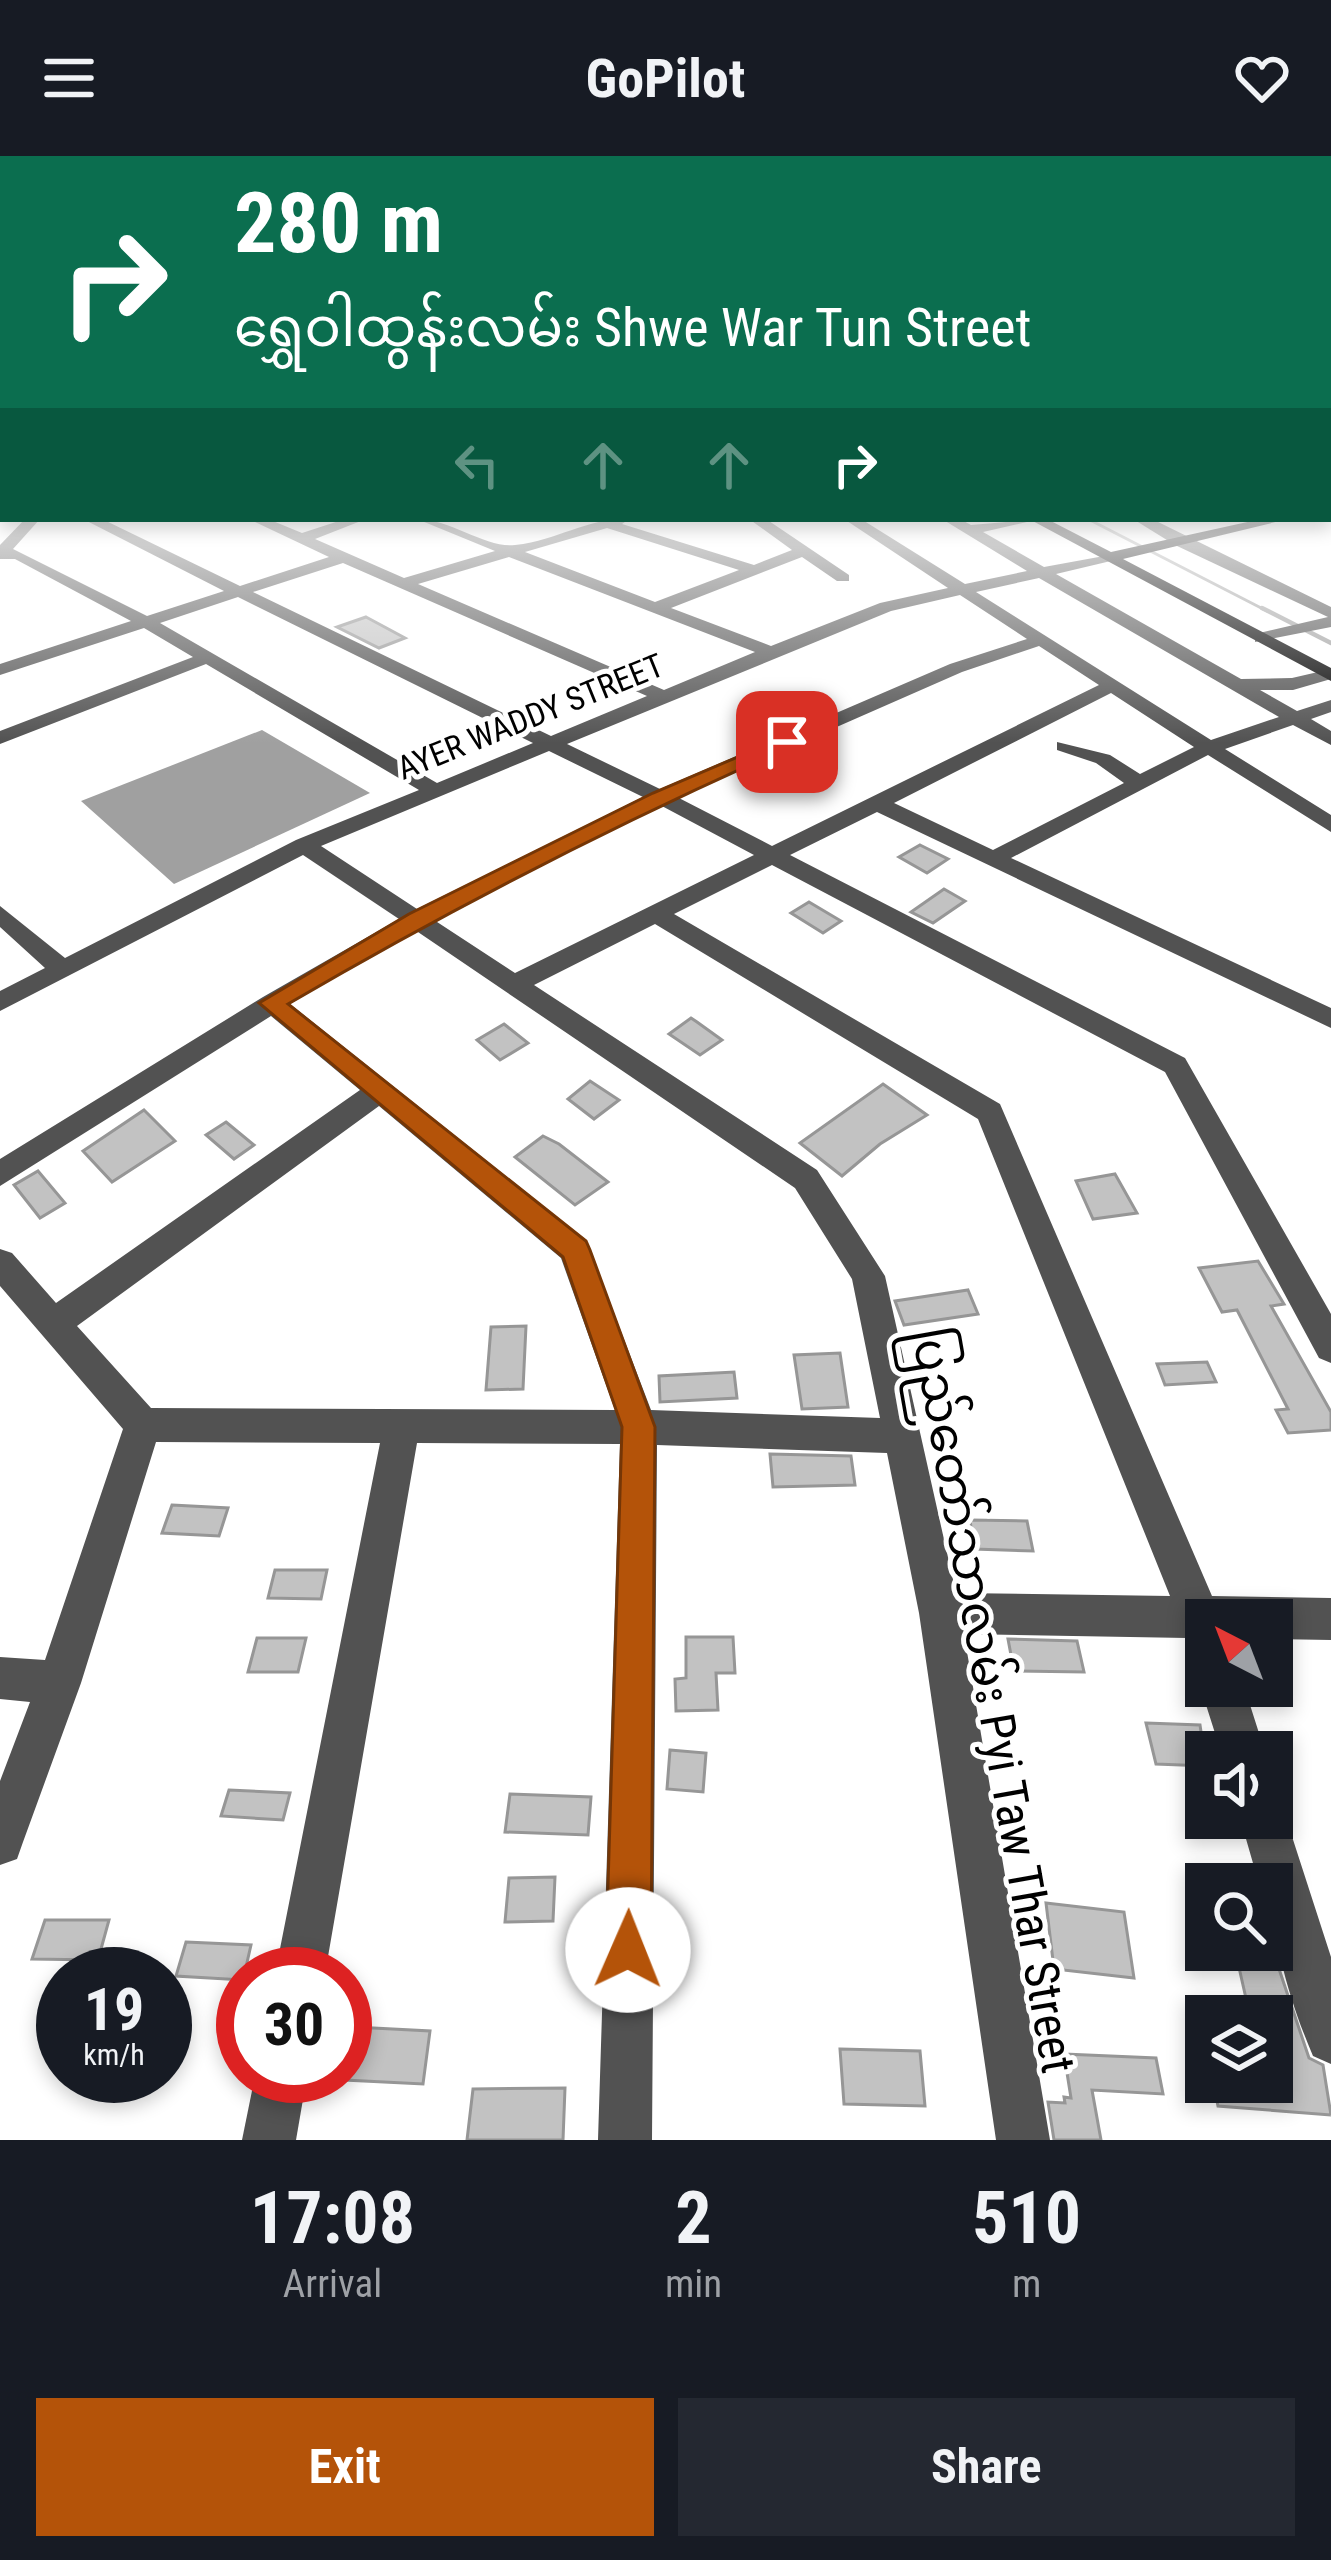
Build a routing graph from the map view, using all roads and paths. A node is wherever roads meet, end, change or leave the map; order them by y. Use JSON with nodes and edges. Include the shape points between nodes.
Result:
{"nodes":[{"id":1,"x":26,"y":559,"type":"edge"},
{"id":2,"x":175,"y":559,"type":"edge"},
{"id":3,"x":339,"y":559,"type":"edge"},
{"id":4,"x":348,"y":559,"type":"edge"},
{"id":5,"x":484,"y":559,"type":"edge"},
{"id":6,"x":529,"y":559,"type":"edge"},
{"id":7,"x":721,"y":559,"type":"edge"},
{"id":8,"x":784,"y":559,"type":"edge"},
{"id":9,"x":815,"y":559,"type":"edge"},
{"id":10,"x":916,"y":559,"type":"edge"},
{"id":11,"x":1017,"y":559,"type":"edge"},
{"id":12,"x":1103,"y":559,"type":"edge"},
{"id":13,"x":1113,"y":559,"type":"edge"},
{"id":14,"x":1214,"y":559,"type":"edge"},
{"id":15,"x":1220,"y":559,"type":"edge"},
{"id":16,"x":754,"y":570,"type":"junction"},
{"id":17,"x":1042,"y":573,"type":"junction"},
{"id":18,"x":843,"y":578,"type":"dead end"},
{"id":19,"x":1292,"y":580,"type":"dead end"},
{"id":20,"x":403,"y":583,"type":"junction"},
{"id":21,"x":242,"y":590,"type":"junction"},
{"id":22,"x":968,"y":590,"type":"junction"},
{"id":23,"x":657,"y":607,"type":"junction"},
{"id":24,"x":1328,"y":620,"type":"edge"},
{"id":25,"x":144,"y":621,"type":"junction"},
{"id":26,"x":1261,"y":638,"type":"junction"},
{"id":27,"x":1041,"y":640,"type":"junction"},
{"id":28,"x":0,"y":647,"type":"edge"},
{"id":29,"x":771,"y":652,"type":"junction"},
{"id":30,"x":206,"y":658,"type":"junction"},
{"id":31,"x":24,"y":662,"type":"junction"},
{"id":32,"x":0,"y":670,"type":"edge"},
{"id":33,"x":1330,"y":674,"type":"edge"},
{"id":34,"x":1238,"y":685,"type":"junction"},
{"id":35,"x":1109,"y":687,"type":"junction"},
{"id":36,"x":665,"y":697,"type":"junction"},
{"id":37,"x":1331,"y":706,"type":"edge"},
{"id":38,"x":1296,"y":718,"type":"junction"},
{"id":39,"x":0,"y":738,"type":"edge"},
{"id":40,"x":1331,"y":739,"type":"edge"},
{"id":41,"x":549,"y":744,"type":"junction"},
{"id":42,"x":1064,"y":746,"type":"dead end"},
{"id":43,"x":1208,"y":748,"type":"junction"},
{"id":44,"x":1137,"y":782,"type":"junction"},
{"id":45,"x":434,"y":790,"type":"junction"},
{"id":46,"x":660,"y":797,"type":"junction"},
{"id":47,"x":876,"y":803,"type":"junction"},
{"id":48,"x":1331,"y":825,"type":"edge"},
{"id":49,"x":304,"y":845,"type":"junction"},
{"id":50,"x":772,"y":855,"type":"junction"},
{"id":51,"x":992,"y":860,"type":"junction"},
{"id":52,"x":0,"y":914,"type":"edge"},
{"id":53,"x":656,"y":914,"type":"junction"},
{"id":54,"x":417,"y":919,"type":"junction"},
{"id":55,"x":62,"y":969,"type":"junction"},
{"id":56,"x":515,"y":984,"type":"junction"},
{"id":57,"x":0,"y":1002,"type":"edge"},
{"id":58,"x":272,"y":1003,"type":"junction"},
{"id":59,"x":1331,"y":1019,"type":"edge"},
{"id":60,"x":380,"y":1091,"type":"junction"},
{"id":61,"x":0,"y":1174,"type":"edge"},
{"id":62,"x":0,"y":1263,"type":"edge"},
{"id":63,"x":53,"y":1324,"type":"junction"},
{"id":64,"x":1331,"y":1347,"type":"edge"},
{"id":65,"x":402,"y":1424,"type":"junction"},
{"id":66,"x":143,"y":1425,"type":"junction"},
{"id":67,"x":639,"y":1427,"type":"junction"},
{"id":68,"x":904,"y":1436,"type":"junction"},
{"id":69,"x":1193,"y":1599,"type":"edge"},
{"id":70,"x":940,"y":1613,"type":"junction"},
{"id":71,"x":1331,"y":1619,"type":"edge"},
{"id":72,"x":1293,"y":1620,"type":"edge"},
{"id":73,"x":1185,"y":1623,"type":"edge"},
{"id":74,"x":0,"y":1678,"type":"edge"},
{"id":75,"x":59,"y":1683,"type":"junction"},
{"id":76,"x":1269,"y":1839,"type":"edge"},
{"id":77,"x":0,"y":1842,"type":"edge"},
{"id":78,"x":305,"y":1947,"type":"edge"},
{"id":79,"x":1331,"y":2038,"type":"edge"},
{"id":80,"x":275,"y":2103,"type":"edge"},
{"id":81,"x":268,"y":2140,"type":"edge"},
{"id":82,"x":625,"y":2140,"type":"edge"},
{"id":83,"x":1023,"y":2140,"type":"edge"}],
"edges":[{"from":1,"to":25,"type":"street"},
{"from":2,"to":21,"type":"street"},
{"from":3,"to":21,"type":"street"},
{"from":4,"to":20,"type":"street"},
{"from":5,"to":20,"type":"street"},
{"from":6,"to":23,"type":"street"},
{"from":7,"to":16,"type":"street"},
{"from":8,"to":16,"type":"street"},
{"from":9,"to":18,"type":"street"},
{"from":10,"to":22,"type":"street"},
{"from":11,"to":17,"type":"street"},
{"from":12,"to":17,"type":"street","name":"AYER WADDY STREET"},
{"from":13,"to":26,"type":"main road"},
{"from":14,"to":24,"type":"street"},
{"from":15,"to":19,"type":"street"},
{"from":16,"to":23,"type":"street"},
{"from":17,"to":22,"type":"street","name":"AYER WADDY STREET"},
{"from":17,"to":34,"type":"street"},
{"from":20,"to":36,"type":"street"},
{"from":21,"to":25,"type":"street"},
{"from":21,"to":41,"type":"street"},
{"from":22,"to":27,"type":"street"},
{"from":22,"to":29,"type":"street","name":"AYER WADDY STREET","via":[[886,607]]},
{"from":23,"to":29,"type":"street"},
{"from":24,"to":26,"type":"street"},
{"from":25,"to":30,"type":"street"},
{"from":25,"to":31,"type":"street"},
{"from":26,"to":33,"type":"main road"},
{"from":27,"to":35,"type":"street"},
{"from":27,"to":46,"type":"street","via":[[956,668]]},
{"from":28,"to":31,"type":"street"},
{"from":29,"to":36,"type":"street","name":"AYER WADDY STREET"},
{"from":30,"to":39,"type":"street"},
{"from":30,"to":45,"type":"street"},
{"from":31,"to":32,"type":"street"},
{"from":33,"to":34,"type":"street"},
{"from":34,"to":38,"type":"street"},
{"from":35,"to":43,"type":"street"},
{"from":35,"to":47,"type":"street"},
{"from":36,"to":41,"type":"street","name":"AYER WADDY STREET"},
{"from":37,"to":38,"type":"street"},
{"from":38,"to":40,"type":"street"},
{"from":38,"to":43,"type":"street"},
{"from":41,"to":45,"type":"street","name":"AYER WADDY STREET"},
{"from":41,"to":46,"type":"street"},
{"from":42,"to":44,"type":"street"},
{"from":43,"to":44,"type":"street"},
{"from":43,"to":48,"type":"street"},
{"from":44,"to":51,"type":"street"},
{"from":45,"to":49,"type":"street","name":"AYER WADDY STREET"},
{"from":46,"to":50,"type":"street"},
{"from":46,"to":54,"type":"street"},
{"from":47,"to":50,"type":"street"},
{"from":47,"to":51,"type":"street"},
{"from":49,"to":54,"type":"street","name":"ပြည်တော်သာလမ်း Pyi Taw Thar Street"},
{"from":49,"to":55,"type":"street","name":"AYER WADDY STREET"},
{"from":50,"to":53,"type":"street"},
{"from":50,"to":64,"type":"street","via":[[1175,1065]]},
{"from":51,"to":59,"type":"street"},
{"from":52,"to":55,"type":"street"},
{"from":53,"to":56,"type":"street"},
{"from":53,"to":69,"type":"street","via":[[991,1112]]},
{"from":54,"to":56,"type":"street","name":"ပြည်တော်သာလမ်း Pyi Taw Thar Street"},
{"from":54,"to":58,"type":"street"},
{"from":55,"to":57,"type":"street","name":"AYER WADDY STREET"},
{"from":56,"to":68,"type":"street","name":"ပြည်တော်သာလမ်း Pyi Taw Thar Street","via":[[806,1179],[868,1276]]},
{"from":58,"to":60,"type":"street"},
{"from":58,"to":61,"type":"street"},
{"from":60,"to":63,"type":"street"},
{"from":60,"to":67,"type":"street","via":[[575,1250]]},
{"from":62,"to":63,"type":"street"},
{"from":63,"to":66,"type":"street"},
{"from":65,"to":66,"type":"street"},
{"from":65,"to":67,"type":"street"},
{"from":65,"to":78,"type":"street"},
{"from":66,"to":75,"type":"street"},
{"from":67,"to":68,"type":"street"},
{"from":67,"to":82,"type":"street"},
{"from":68,"to":70,"type":"street","name":"ပြည်တော်သာလမ်း Pyi Taw Thar Street"},
{"from":70,"to":73,"type":"street"},
{"from":70,"to":83,"type":"street","name":"ပြည်တော်သာလမ်း Pyi Taw Thar Street"},
{"from":71,"to":72,"type":"street"},
{"from":74,"to":75,"type":"street"},
{"from":75,"to":77,"type":"street"},
{"from":76,"to":79,"type":"street"},
{"from":80,"to":81,"type":"street"}]}
